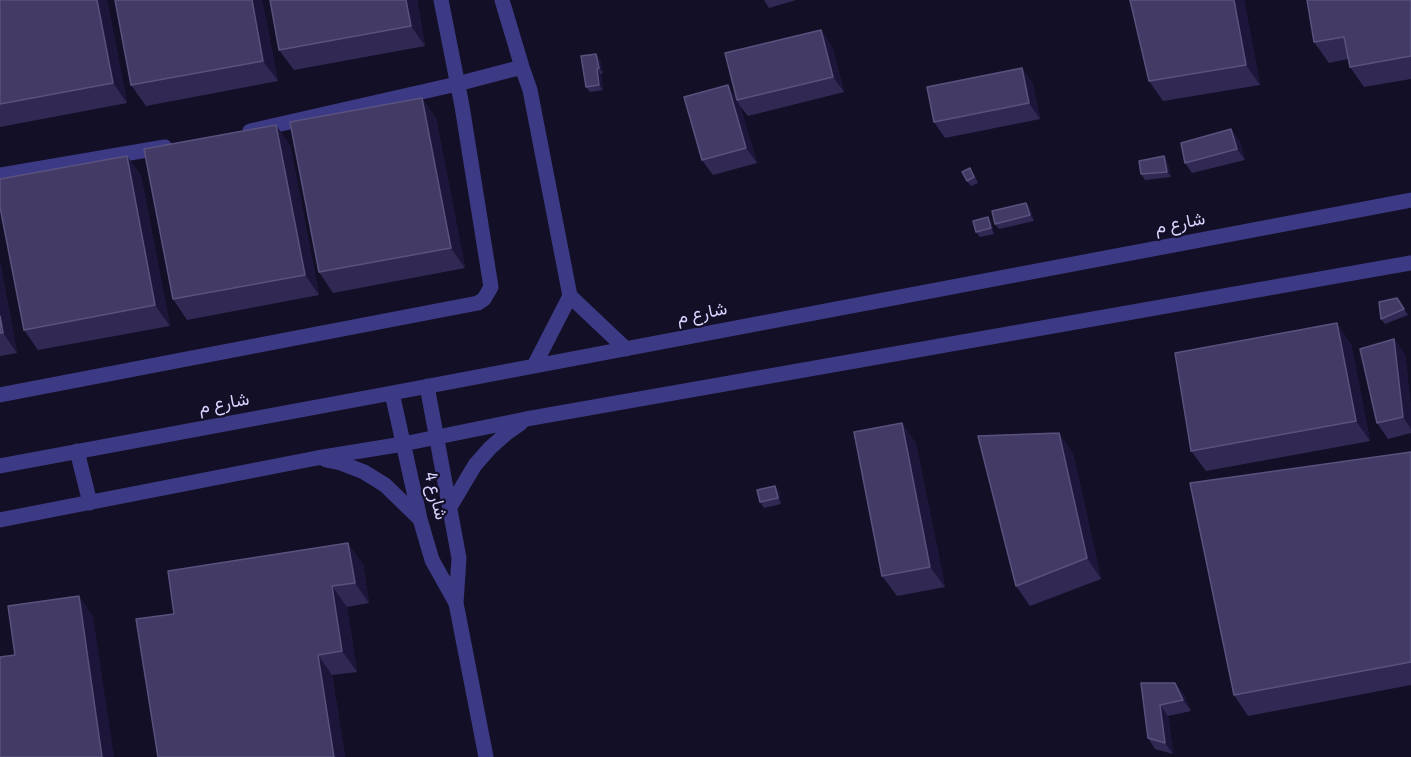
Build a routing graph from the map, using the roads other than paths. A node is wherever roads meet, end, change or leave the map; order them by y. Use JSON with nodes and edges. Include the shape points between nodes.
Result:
{"nodes":[{"id":1,"x":441,"y":0,"type":"edge"},
{"id":2,"x":502,"y":0,"type":"edge"},
{"id":3,"x":522,"y":68,"type":"junction"},
{"id":4,"x":457,"y":84,"type":"junction"},
{"id":5,"x":235,"y":134,"type":"edge"},
{"id":6,"x":176,"y":145,"type":"edge"},
{"id":7,"x":0,"y":175,"type":"edge"},
{"id":8,"x":1411,"y":200,"type":"edge"},
{"id":9,"x":1411,"y":263,"type":"edge"},
{"id":10,"x":570,"y":296,"type":"junction"},
{"id":11,"x":626,"y":349,"type":"junction"},
{"id":12,"x":534,"y":366,"type":"junction"},
{"id":13,"x":427,"y":386,"type":"junction"},
{"id":14,"x":392,"y":393,"type":"junction"},
{"id":15,"x":0,"y":395,"type":"edge"},
{"id":16,"x":526,"y":419,"type":"junction"},
{"id":17,"x":437,"y":437,"type":"junction"},
{"id":18,"x":403,"y":444,"type":"junction"},
{"id":19,"x":77,"y":452,"type":"junction"},
{"id":20,"x":317,"y":458,"type":"junction"},
{"id":21,"x":0,"y":466,"type":"edge"},
{"id":22,"x":90,"y":502,"type":"junction"},
{"id":23,"x":450,"y":507,"type":"junction"},
{"id":24,"x":420,"y":519,"type":"junction"},
{"id":25,"x":0,"y":520,"type":"edge"},
{"id":26,"x":456,"y":603,"type":"junction"},
{"id":27,"x":486,"y":757,"type":"edge"}],
"edges":[{"from":1,"to":4,"type":"street"},
{"from":2,"to":3,"type":"street"},
{"from":3,"to":4,"type":"street"},
{"from":3,"to":10,"type":"street","via":[[530,90]]},
{"from":4,"to":5,"type":"street"},
{"from":4,"to":15,"type":"street","via":[[491,287],[484,299]]},
{"from":6,"to":7,"type":"street"},
{"from":8,"to":11,"type":"street","name":"شارع م"},
{"from":9,"to":16,"type":"street"},
{"from":10,"to":11,"type":"street"},
{"from":10,"to":12,"type":"street"},
{"from":11,"to":12,"type":"street","name":"شارع م"},
{"from":12,"to":13,"type":"street","name":"شارع م"},
{"from":13,"to":14,"type":"street","name":"شارع م"},
{"from":13,"to":17,"type":"street","name":"شارع 4"},
{"from":14,"to":18,"type":"street","name":"شارع 4"},
{"from":14,"to":19,"type":"street","name":"شارع م"},
{"from":16,"to":17,"type":"street"},
{"from":16,"to":23,"type":"street","via":[[483,457]]},
{"from":17,"to":18,"type":"street"},
{"from":17,"to":23,"type":"street","name":"شارع 4"},
{"from":18,"to":20,"type":"street"},
{"from":18,"to":24,"type":"street","name":"شارع 4"},
{"from":19,"to":21,"type":"street","name":"شارع م"},
{"from":19,"to":22,"type":"street"},
{"from":20,"to":22,"type":"street"},
{"from":20,"to":24,"type":"street","via":[[364,472],[385,485]]},
{"from":22,"to":25,"type":"street"},
{"from":23,"to":26,"type":"street","name":"شارع 4","via":[[459,558]]},
{"from":24,"to":26,"type":"street","name":"شارع 4","via":[[432,560]]},
{"from":26,"to":27,"type":"street","name":"شارع 4"}]}
